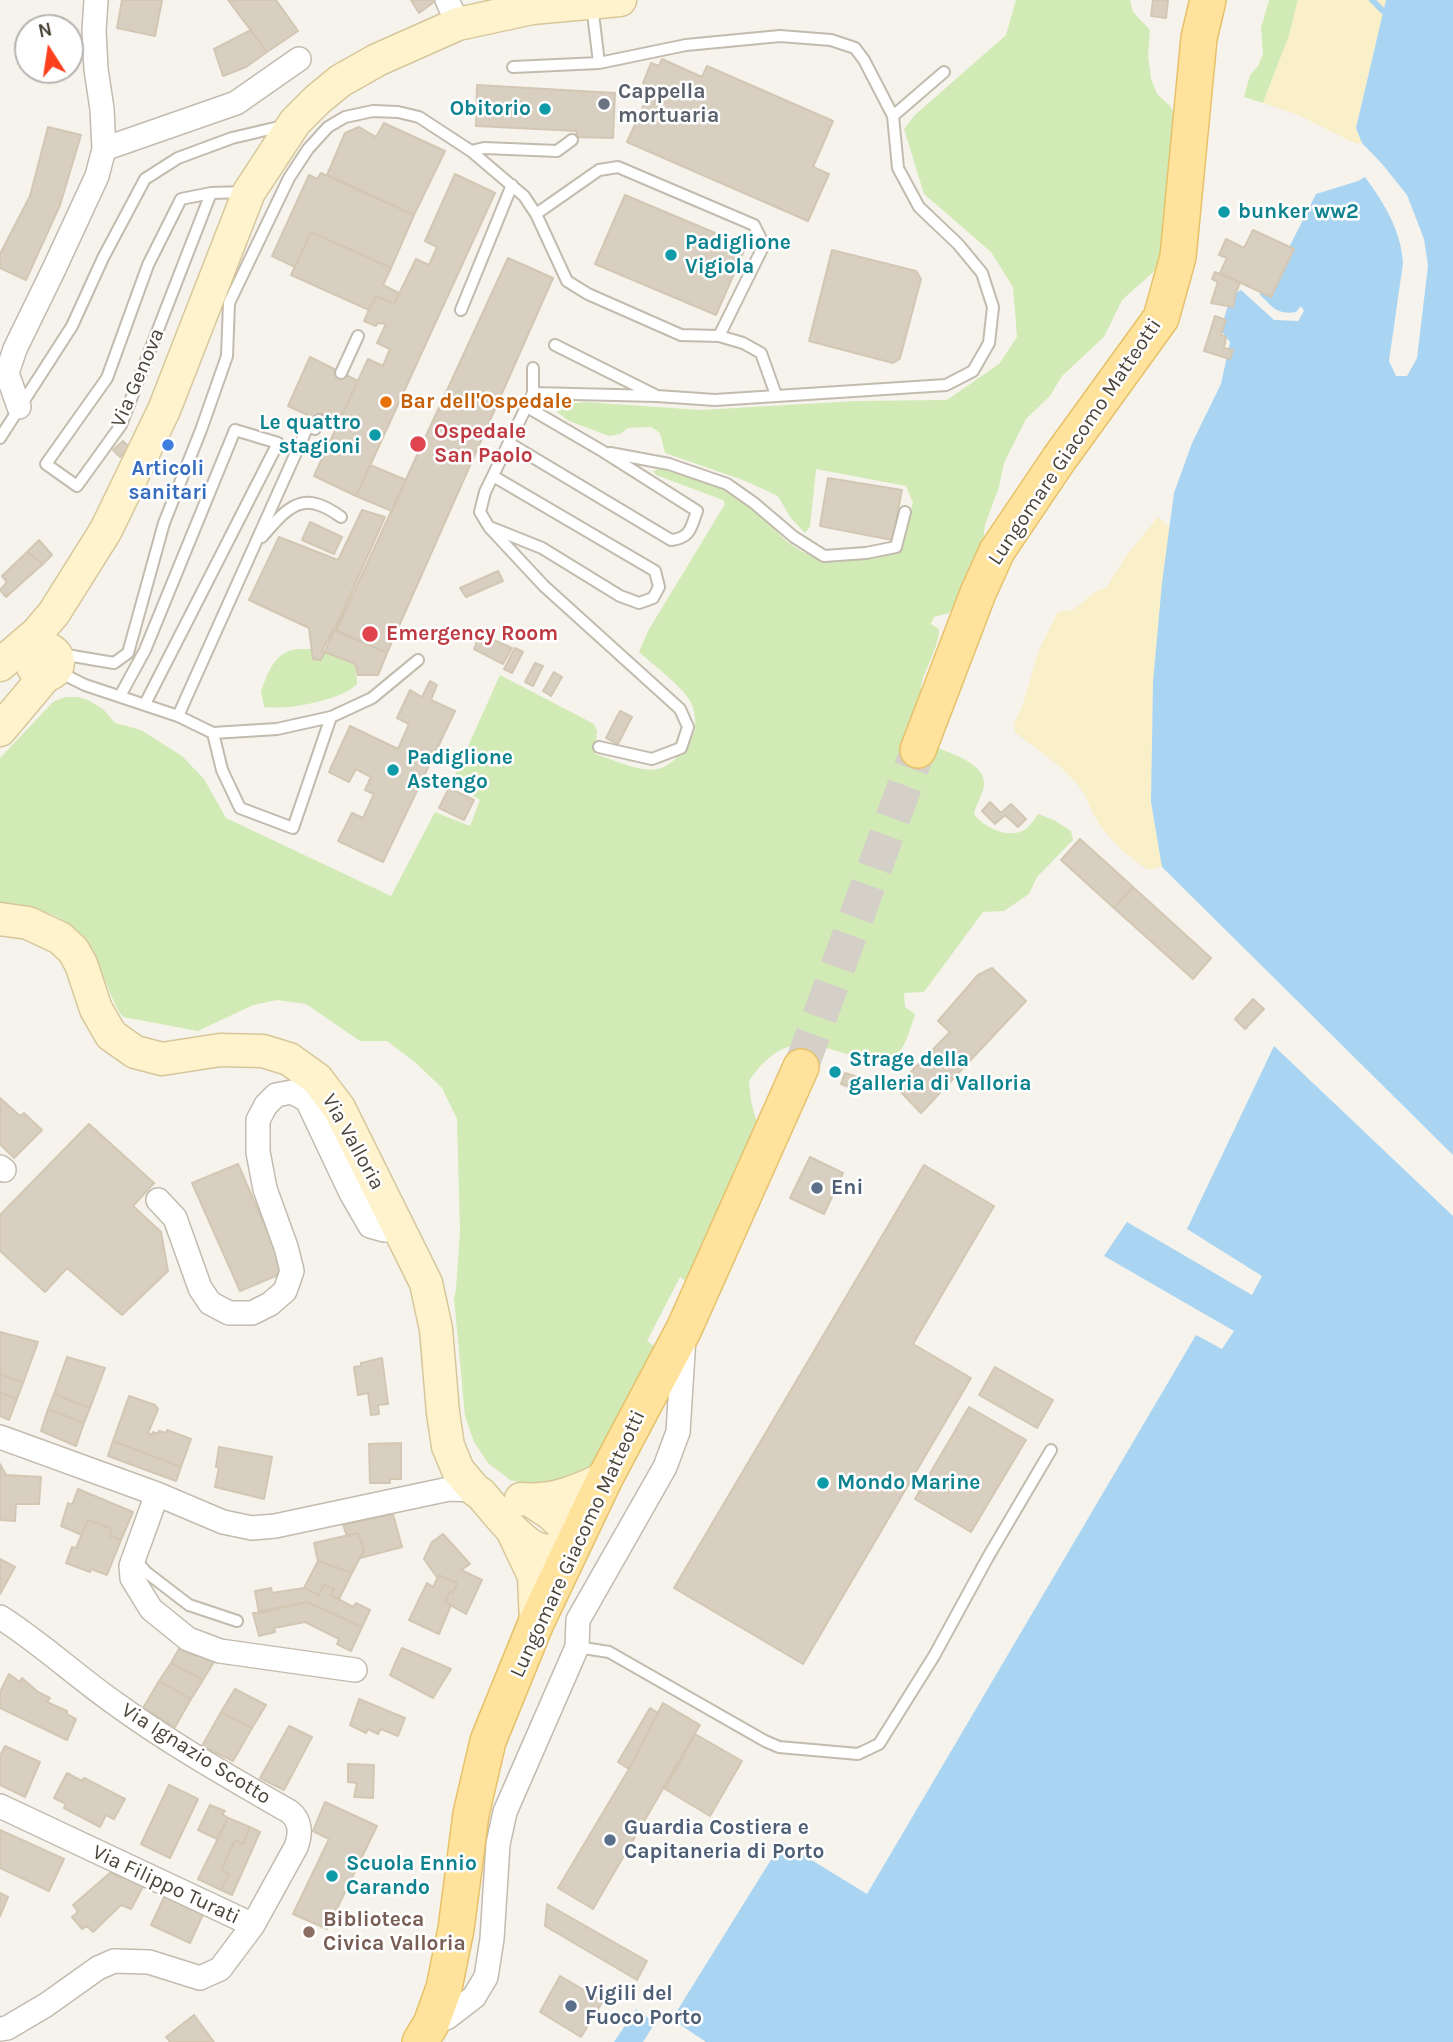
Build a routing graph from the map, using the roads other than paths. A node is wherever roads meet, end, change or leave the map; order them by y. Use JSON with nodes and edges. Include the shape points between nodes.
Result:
{"nodes":[{"id":1,"x":96,"y":0,"type":"edge"},
{"id":2,"x":1208,"y":0,"type":"edge"},
{"id":3,"x":606,"y":1,"type":"edge"},
{"id":4,"x":453,"y":12,"type":"edge"},
{"id":5,"x":299,"y":59,"type":"dead end"},
{"id":6,"x":599,"y":63,"type":"junction"},
{"id":7,"x":513,"y":67,"type":"dead end"},
{"id":8,"x":944,"y":72,"type":"dead end"},
{"id":9,"x":893,"y":116,"type":"junction"},
{"id":10,"x":295,"y":122,"type":"junction"},
{"id":11,"x":572,"y":140,"type":"dead end"},
{"id":12,"x":104,"y":149,"type":"junction"},
{"id":13,"x":471,"y":151,"type":"junction"},
{"id":14,"x":512,"y":185,"type":"junction"},
{"id":15,"x":249,"y":192,"type":"junction"},
{"id":16,"x":211,"y":193,"type":"junction"},
{"id":17,"x":536,"y":214,"type":"junction"},
{"id":18,"x":461,"y":310,"type":"dead end"},
{"id":19,"x":358,"y":336,"type":"dead end"},
{"id":20,"x":719,"y":336,"type":"junction"},
{"id":21,"x":555,"y":345,"type":"dead end"},
{"id":22,"x":533,"y":368,"type":"dead end"},
{"id":23,"x":341,"y":373,"type":"dead end"},
{"id":24,"x":533,"y":393,"type":"junction"},
{"id":25,"x":776,"y":395,"type":"junction"},
{"id":26,"x":657,"y":396,"type":"junction"},
{"id":27,"x":19,"y":407,"type":"junction"},
{"id":28,"x":527,"y":407,"type":"junction"},
{"id":29,"x":319,"y":420,"type":"dead end"},
{"id":30,"x":0,"y":438,"type":"edge"},
{"id":31,"x":509,"y":443,"type":"junction"},
{"id":32,"x":604,"y":452,"type":"junction"},
{"id":33,"x":493,"y":476,"type":"junction"},
{"id":34,"x":905,"y":512,"type":"dead end"},
{"id":35,"x":341,"y":516,"type":"dead end"},
{"id":36,"x":489,"y":527,"type":"junction"},
{"id":37,"x":253,"y":548,"type":"junction"},
{"id":38,"x":45,"y":658,"type":"junction"},
{"id":39,"x":418,"y":660,"type":"dead end"},
{"id":40,"x":0,"y":665,"type":"edge"},
{"id":41,"x":120,"y":696,"type":"junction"},
{"id":42,"x":145,"y":704,"type":"junction"},
{"id":43,"x":178,"y":716,"type":"junction"},
{"id":44,"x":331,"y":717,"type":"junction"},
{"id":45,"x":0,"y":730,"type":"edge"},
{"id":46,"x":213,"y":733,"type":"junction"},
{"id":47,"x":599,"y":747,"type":"dead end"},
{"id":48,"x":918,"y":750,"type":"tunnel mouth"},
{"id":49,"x":0,"y":919,"type":"edge"},
{"id":50,"x":801,"y":1067,"type":"tunnel mouth"},
{"id":51,"x":158,"y":1200,"type":"dead end"},
{"id":52,"x":398,"y":1227,"type":"junction"},
{"id":53,"x":684,"y":1329,"type":"junction"},
{"id":54,"x":0,"y":1437,"type":"edge"},
{"id":55,"x":1051,"y":1450,"type":"dead end"},
{"id":56,"x":605,"y":1478,"type":"junction"},
{"id":57,"x":478,"y":1492,"type":"junction"},
{"id":58,"x":156,"y":1494,"type":"junction"},
{"id":59,"x":530,"y":1500,"type":"junction"},
{"id":60,"x":513,"y":1531,"type":"junction"},
{"id":61,"x":571,"y":1548,"type":"junction"},
{"id":62,"x":133,"y":1556,"type":"junction"},
{"id":63,"x":0,"y":1617,"type":"edge"},
{"id":64,"x":237,"y":1621,"type":"dead end"},
{"id":65,"x":536,"y":1623,"type":"junction"},
{"id":66,"x":577,"y":1647,"type":"junction"},
{"id":67,"x":355,"y":1670,"type":"dead end"},
{"id":68,"x":0,"y":1806,"type":"edge"},
{"id":69,"x":253,"y":1925,"type":"junction"},
{"id":70,"x":0,"y":2029,"type":"edge"},
{"id":71,"x":426,"y":2033,"type":"edge"}],
"edges":[{"from":1,"to":12,"type":"street","via":[[96,69]]},
{"from":2,"to":48,"type":"main road","name":"Lungomare Giacomo Matteotti","via":[[1199,38],[1178,257],[1161,318],[997,551]]},
{"from":3,"to":4,"type":"street","name":"Via Genova"},
{"from":3,"to":6,"type":"lane"},
{"from":4,"to":10,"type":"street","name":"Via Genova","via":[[340,81]]},
{"from":5,"to":12,"type":"street","via":[[236,103]]},
{"from":6,"to":7,"type":"lane"},
{"from":6,"to":9,"type":"lane","via":[[724,41],[780,36],[831,40],[855,48]]},
{"from":8,"to":9,"type":"lane"},
{"from":9,"to":25,"type":"lane","via":[[898,168],[919,207],[982,273],[993,307],[989,343],[973,371],[946,385]]},
{"from":10,"to":15,"type":"street","name":"Via Genova"},
{"from":10,"to":27,"type":"lane","name":"Via Genova","via":[[177,158],[145,178],[72,326]]},
{"from":11,"to":13,"type":"lane","via":[[557,151]]},
{"from":12,"to":27,"type":"street","via":[[97,176],[7,373]]},
{"from":13,"to":14,"type":"lane"},
{"from":13,"to":38,"type":"lane","via":[[419,117],[373,111],[345,117],[328,127],[308,149],[289,178],[229,303],[227,356],[164,523],[128,653],[114,663]]},
{"from":14,"to":17,"type":"lane"},
{"from":14,"to":18,"type":"lane"},
{"from":15,"to":16,"type":"lane","name":"Via Genova"},
{"from":15,"to":38,"type":"street","name":"Via Genova","via":[[164,410],[112,518],[54,613]]},
{"from":16,"to":16,"type":"lane","name":"Via Genova","via":[[181,199],[148,265],[107,378],[46,464],[77,486],[121,425]]},
{"from":17,"to":20,"type":"lane","via":[[568,281],[588,295],[681,335]]},
{"from":17,"to":20,"type":"lane","via":[[598,170],[618,167],[754,225],[764,245]]},
{"from":19,"to":23,"type":"lane"},
{"from":20,"to":25,"type":"lane","via":[[761,353]]},
{"from":21,"to":26,"type":"lane"},
{"from":22,"to":24,"type":"lane"},
{"from":24,"to":26,"type":"lane"},
{"from":24,"to":28,"type":"lane"},
{"from":25,"to":26,"type":"lane","via":[[715,400]]},
{"from":27,"to":30,"type":"lane","name":"Via Genova"},
{"from":28,"to":31,"type":"lane"},
{"from":28,"to":32,"type":"lane"},
{"from":29,"to":37,"type":"lane","via":[[315,429],[308,426]]},
{"from":31,"to":32,"type":"lane","via":[[671,540],[690,531],[697,511]]},
{"from":31,"to":33,"type":"lane"},
{"from":32,"to":34,"type":"lane","via":[[670,464],[727,484],[824,556],[896,547]]},
{"from":33,"to":36,"type":"lane","via":[[480,512]]},
{"from":33,"to":36,"type":"lane","via":[[655,571],[659,587],[653,598],[639,603],[542,548]]},
{"from":35,"to":37,"type":"lane","via":[[314,502],[295,505]]},
{"from":36,"to":47,"type":"lane","via":[[544,586],[680,709],[688,727],[681,748],[652,759]]},
{"from":37,"to":43,"type":"lane"},
{"from":38,"to":40,"type":"street","name":"Via Genova"},
{"from":38,"to":41,"type":"lane","via":[[85,685]]},
{"from":38,"to":45,"type":"street"},
{"from":39,"to":44,"type":"lane","via":[[372,698]]},
{"from":41,"to":42,"type":"lane"},
{"from":41,"to":42,"type":"lane","via":[[145,650],[235,430],[278,443]]},
{"from":42,"to":43,"type":"lane"},
{"from":43,"to":46,"type":"lane"},
{"from":44,"to":46,"type":"lane","via":[[277,729]]},
{"from":44,"to":46,"type":"lane","via":[[293,828],[240,808],[222,770]]},
{"from":49,"to":52,"type":"street","name":"Via Valloria","via":[[28,923],[73,950],[111,1035],[135,1052],[162,1059],[220,1050],[263,1051],[289,1059],[317,1079],[340,1108]]},
{"from":50,"to":53,"type":"main road","name":"Lungomare Giacomo Matteotti"},
{"from":51,"to":52,"type":"street","via":[[175,1217],[200,1289],[211,1303],[229,1313],[252,1313],[285,1292],[292,1272],[265,1189],[258,1120],[276,1095],[292,1092],[307,1100],[370,1226]]},
{"from":52,"to":57,"type":"street","name":"Via Valloria","via":[[431,1303],[448,1446],[458,1470]]},
{"from":53,"to":56,"type":"main road","name":"Lungomare Giacomo Matteotti"},
{"from":53,"to":66,"type":"street","via":[[678,1432],[665,1467],[578,1619]]},
{"from":54,"to":58,"type":"street"},
{"from":55,"to":66,"type":"lane","via":[[879,1744],[858,1755],[779,1747],[609,1652]]},
{"from":56,"to":59,"type":"street","via":[[570,1494]]},
{"from":56,"to":61,"type":"main road","name":"Lungomare Giacomo Matteotti"},
{"from":57,"to":58,"type":"street","via":[[449,1489],[252,1528],[223,1522]]},
{"from":57,"to":59,"type":"street"},
{"from":57,"to":60,"type":"street","name":"Via Valloria"},
{"from":58,"to":62,"type":"street"},
{"from":59,"to":61,"type":"street","via":[[564,1525]]},
{"from":60,"to":61,"type":"street","via":[[537,1549]]},
{"from":60,"to":65,"type":"street","via":[[534,1576]]},
{"from":61,"to":65,"type":"main road","name":"Lungomare Giacomo Matteotti"},
{"from":62,"to":64,"type":"lane","via":[[189,1605]]},
{"from":62,"to":67,"type":"street","via":[[132,1578],[151,1609],[188,1639],[220,1651]]},
{"from":63,"to":69,"type":"street","name":"Via Ignazio Scotto","via":[[116,1704],[296,1816],[299,1838]]},
{"from":65,"to":71,"type":"main road","name":"Lungomare Giacomo Matteotti","via":[[488,1741],[471,1814],[444,1988]]},
{"from":66,"to":71,"type":"street","via":[[505,1812],[486,1977],[474,1997]]},
{"from":68,"to":69,"type":"street","name":"Via Filippo Turati"},
{"from":69,"to":70,"type":"street","name":"Via Filippo Turati","via":[[220,1969],[200,1978],[149,1962],[114,1961]]}]}
